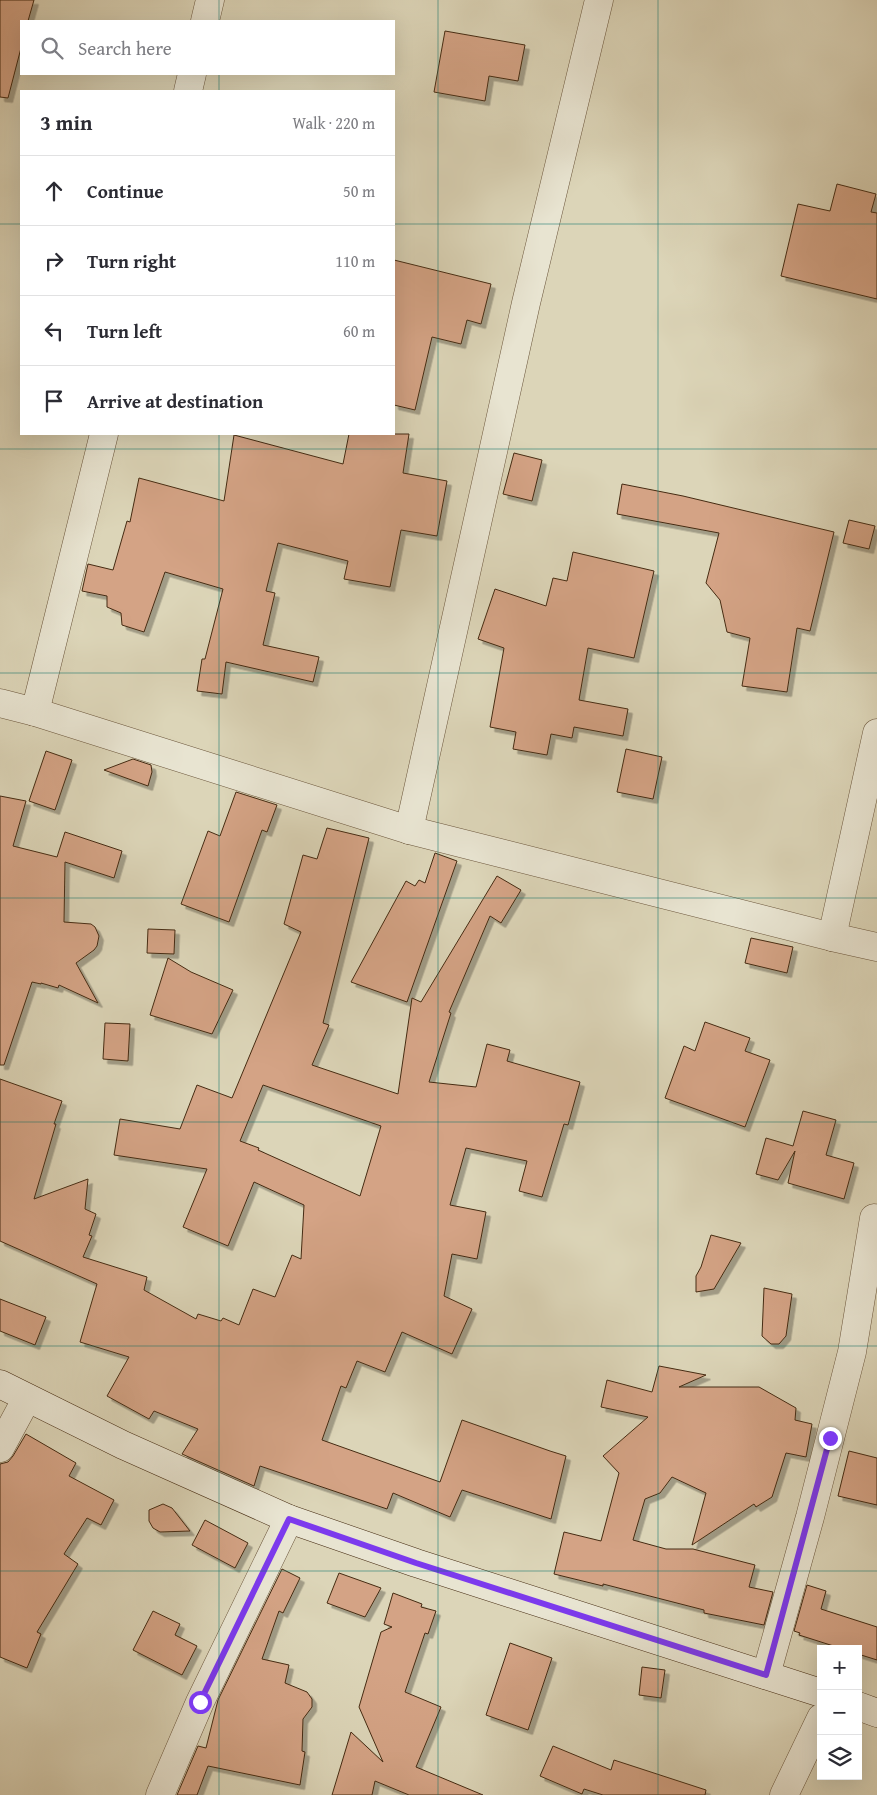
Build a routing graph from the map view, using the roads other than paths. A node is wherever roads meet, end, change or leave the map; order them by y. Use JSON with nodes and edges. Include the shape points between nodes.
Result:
{"nodes":[{"id":1,"x":210,"y":0,"type":"edge"},
{"id":2,"x":599,"y":0,"type":"edge"},
{"id":3,"x":205,"y":20,"type":"edge"},
{"id":4,"x":192,"y":75,"type":"edge"},
{"id":5,"x":188,"y":90,"type":"edge"},
{"id":6,"x":104,"y":435,"type":"edge"},
{"id":7,"x":0,"y":704,"type":"edge"},
{"id":8,"x":35,"y":712,"type":"junction"},
{"id":9,"x":877,"y":733,"type":"edge"},
{"id":10,"x":410,"y":830,"type":"junction"},
{"id":11,"x":832,"y":937,"type":"junction"},
{"id":12,"x":877,"y":947,"type":"edge"},
{"id":13,"x":874,"y":1218,"type":"dead end"},
{"id":14,"x":0,"y":1384,"type":"edge"},
{"id":15,"x":27,"y":1398,"type":"junction"},
{"id":16,"x":0,"y":1448,"type":"edge"},
{"id":17,"x":289,"y":1519,"type":"junction"},
{"id":18,"x":766,"y":1675,"type":"junction"},
{"id":19,"x":817,"y":1692,"type":"edge"},
{"id":20,"x":862,"y":1707,"type":"edge"},
{"id":21,"x":877,"y":1713,"type":"edge"},
{"id":22,"x":817,"y":1726,"type":"edge"},
{"id":23,"x":160,"y":1795,"type":"edge"},
{"id":24,"x":784,"y":1795,"type":"edge"}],
"edges":[{"from":1,"to":3,"type":"street"},
{"from":2,"to":10,"type":"street","via":[[526,302]]},
{"from":4,"to":5,"type":"street"},
{"from":6,"to":8,"type":"street"},
{"from":7,"to":8,"type":"street"},
{"from":8,"to":10,"type":"street"},
{"from":9,"to":11,"type":"street"},
{"from":10,"to":11,"type":"street"},
{"from":11,"to":12,"type":"street"},
{"from":13,"to":18,"type":"street","via":[[852,1352]]},
{"from":14,"to":15,"type":"street"},
{"from":15,"to":16,"type":"street"},
{"from":15,"to":17,"type":"street"},
{"from":17,"to":18,"type":"street"},
{"from":17,"to":23,"type":"street","via":[[200,1702]]},
{"from":18,"to":19,"type":"street"},
{"from":20,"to":21,"type":"street"},
{"from":22,"to":24,"type":"street"}]}
